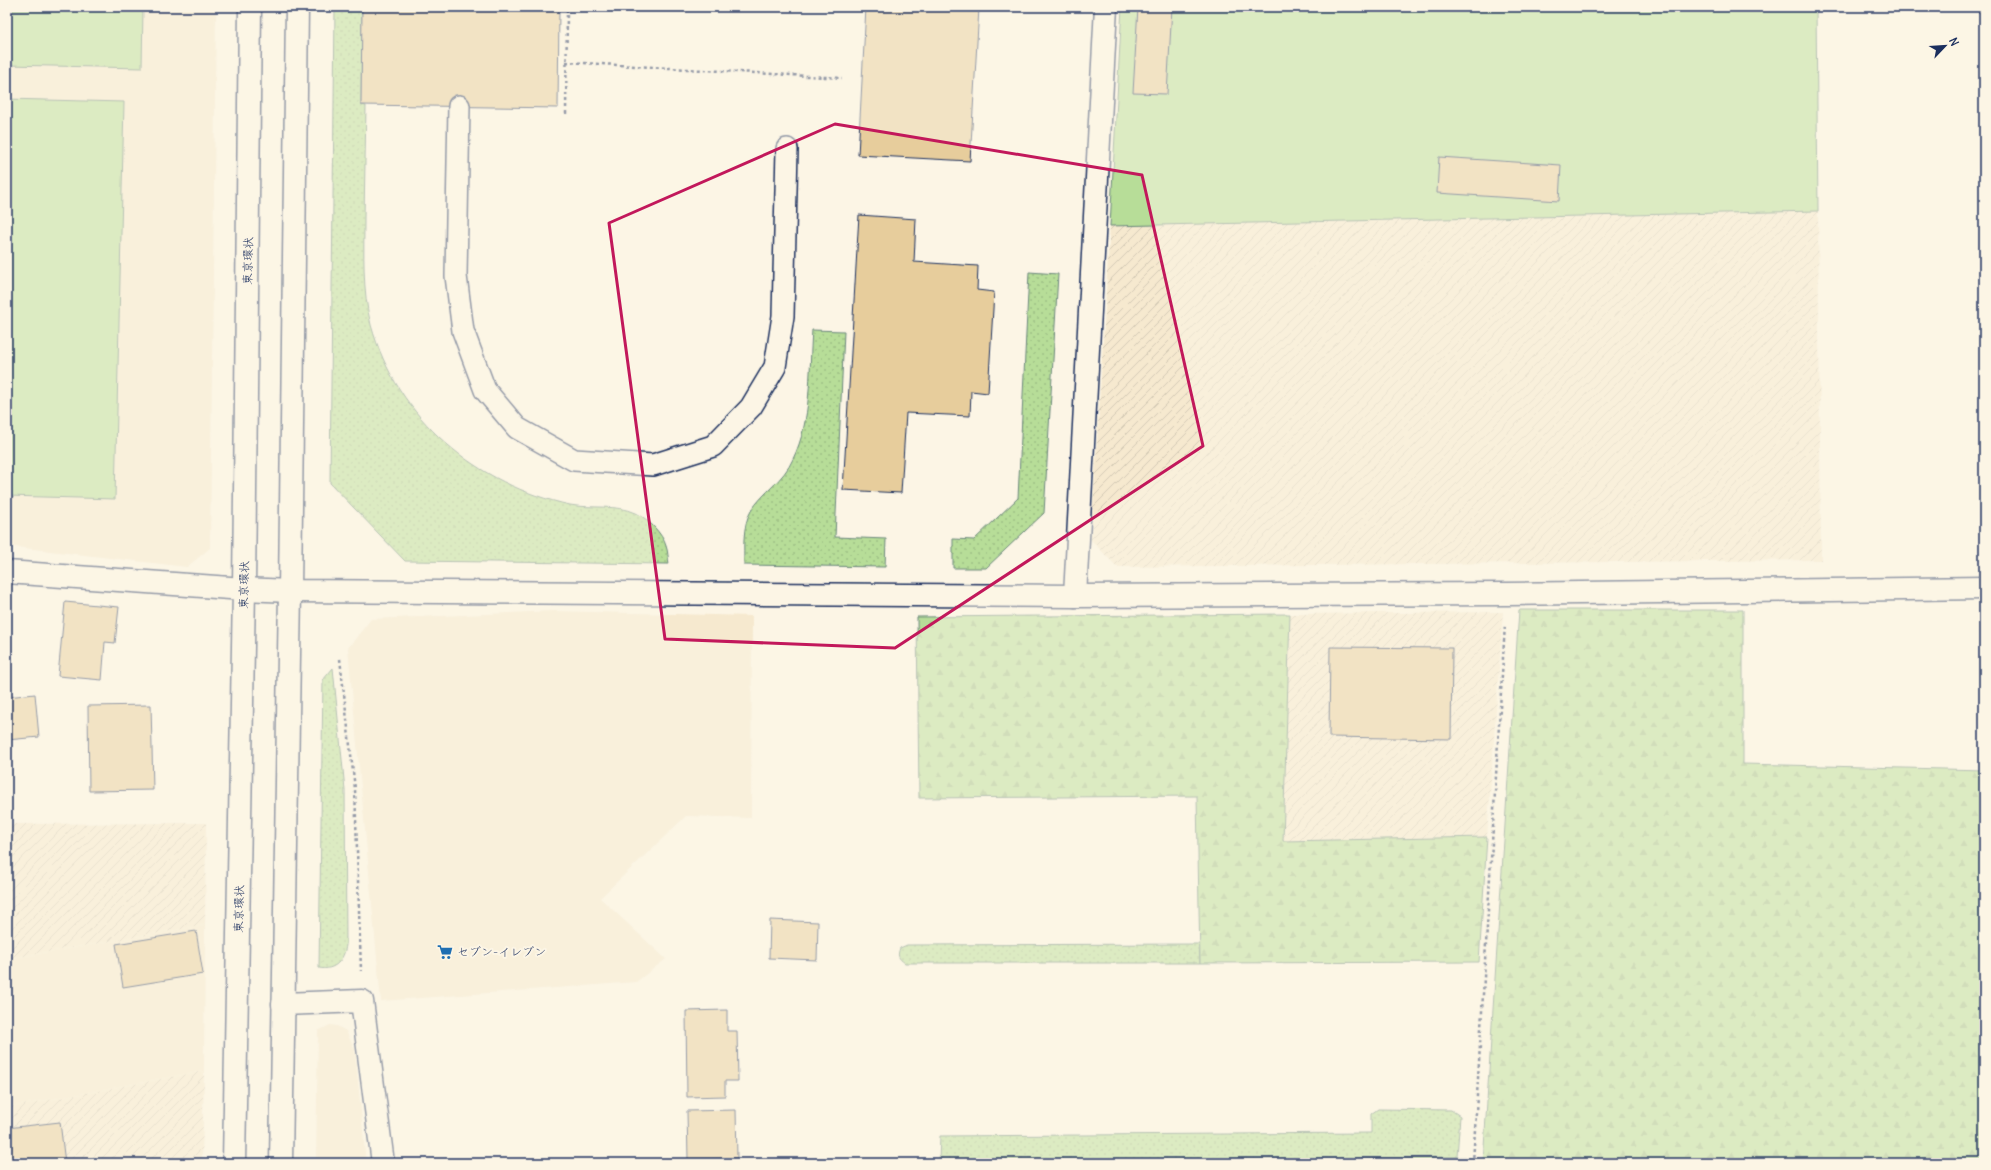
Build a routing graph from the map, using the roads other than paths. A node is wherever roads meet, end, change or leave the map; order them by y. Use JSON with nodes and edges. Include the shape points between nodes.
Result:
{"nodes":[{"id":1,"x":250,"y":7,"type":"edge"},
{"id":2,"x":297,"y":7,"type":"edge"},
{"id":3,"x":1106,"y":7,"type":"edge"},
{"id":4,"x":459,"y":106,"type":"dead end"},
{"id":5,"x":787,"y":149,"type":"dead end"},
{"id":6,"x":7,"y":572,"type":"edge"},
{"id":7,"x":1984,"y":588,"type":"edge"},
{"id":8,"x":244,"y":589,"type":"junction"},
{"id":9,"x":290,"y":591,"type":"junction"},
{"id":10,"x":1075,"y":596,"type":"junction"},
{"id":11,"x":283,"y":1004,"type":"junction"},
{"id":12,"x":234,"y":1163,"type":"edge"},
{"id":13,"x":281,"y":1163,"type":"edge"},
{"id":14,"x":383,"y":1163,"type":"edge"}],
"edges":[{"from":1,"to":8,"type":"main road","name":"東京環状"},
{"from":2,"to":9,"type":"main road"},
{"from":3,"to":10,"type":"main road"},
{"from":4,"to":5,"type":"lane","via":[[456,276],[463,331],[485,390],[517,428],[574,460],[653,465],[712,446],[751,407],[775,367],[783,316]]},
{"from":6,"to":8,"type":"main road"},
{"from":7,"to":10,"type":"main road"},
{"from":8,"to":9,"type":"main road"},
{"from":8,"to":12,"type":"main road","name":"東京環状"},
{"from":9,"to":10,"type":"main road"},
{"from":9,"to":11,"type":"main road"},
{"from":11,"to":13,"type":"main road"},
{"from":11,"to":14,"type":"main road","via":[[362,1001]]}]}
